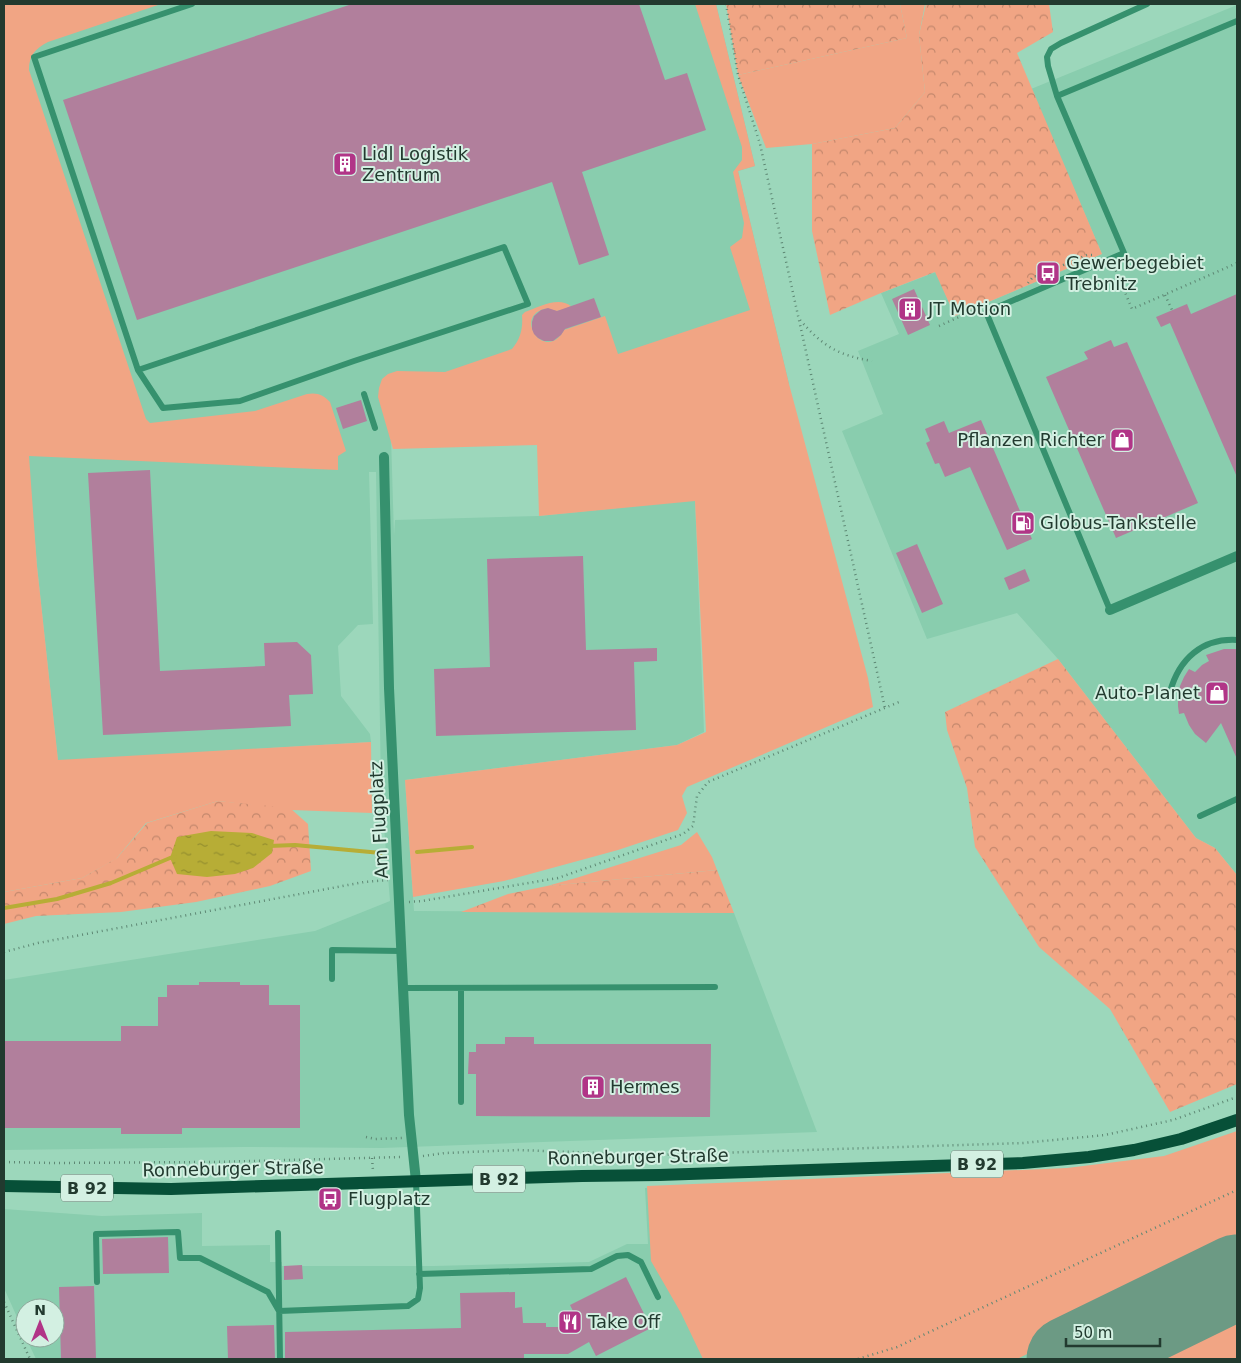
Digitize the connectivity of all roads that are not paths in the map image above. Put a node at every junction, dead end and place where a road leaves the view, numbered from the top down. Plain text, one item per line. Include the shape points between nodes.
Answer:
1 (192, 4) edge
2 (1147, 4) edge
3 (1237, 21) edge
4 (1057, 96) junction
5 (138, 370) junction
6 (364, 394) dead end
7 (375, 428) dead end
8 (384, 457) dead end
9 (1237, 556) edge
10 (1110, 610) joint
11 (1237, 640) edge
12 (1170, 692) dead end
13 (1237, 799) edge
14 (1200, 816) dead end
15 (401, 951) junction
16 (332, 979) dead end
17 (715, 987) dead end
18 (404, 988) junction
19 (461, 988) junction
20 (461, 1102) dead end
21 (1237, 1120) edge
22 (416, 1181) junction
23 (4, 1186) edge
24 (278, 1233) dead end
25 (419, 1274) junction
26 (97, 1282) dead end
27 (658, 1297) dead end
28 (279, 1311) junction
29 (280, 1359) edge

1 - 5 lane via 34,57
2 - 4 lane via 1052,49 1047,57
3 - 4 lane
4 - 10 lane via 1124,253 986,312
5 - 5 lane via 504,247 528,304 240,401 163,408
6 - 7 lane
8 - 15 street, Am Flugplatz via 389,696
9 - 10 street
11 - 12 lane via 1217,641 1195,652 1178,670
13 - 14 lane
15 - 16 lane via 332,950
15 - 18 street, Am Flugplatz
17 - 19 lane
18 - 19 lane
18 - 22 street, Am Flugplatz
19 - 20 lane
21 - 22 main road, Ronneburger Straße / B 92 via 1181,1139 1134,1150 1023,1163
22 - 23 main road, Ronneburger Straße / B 92 via 171,1189
22 - 25 lane
24 - 28 lane
25 - 27 lane via 591,1269 628,1254 641,1262
25 - 28 lane via 418,1299 408,1306
26 - 28 lane via 96,1234 178,1232 180,1258 200,1258 268,1292
28 - 29 lane

